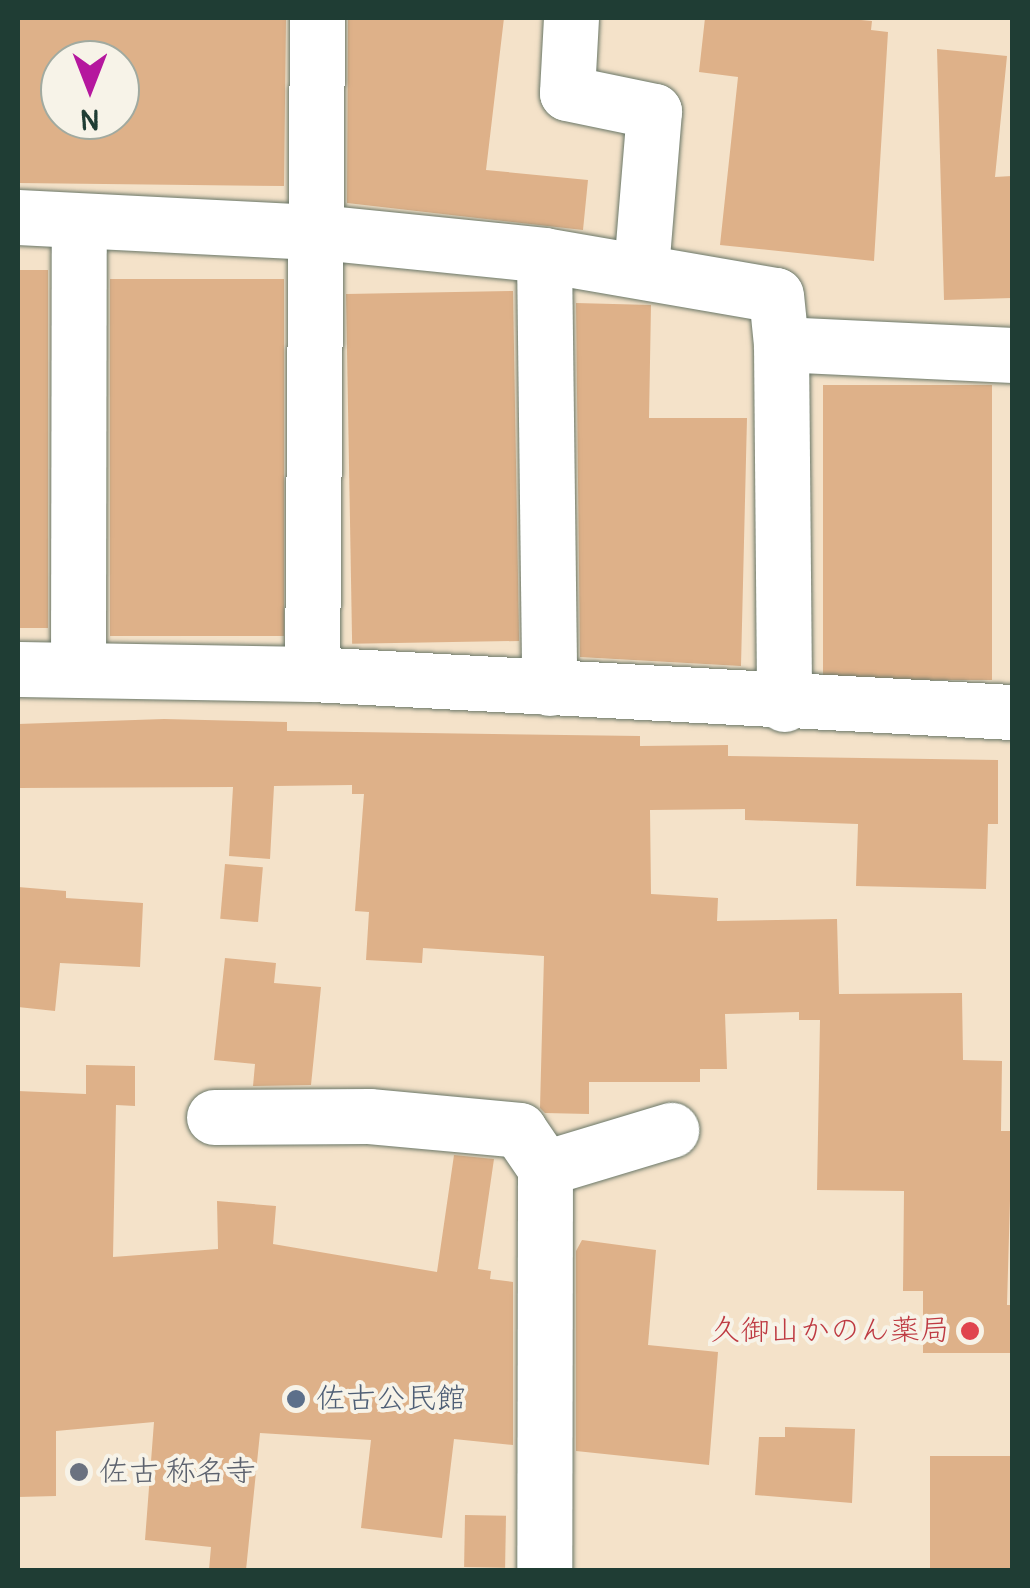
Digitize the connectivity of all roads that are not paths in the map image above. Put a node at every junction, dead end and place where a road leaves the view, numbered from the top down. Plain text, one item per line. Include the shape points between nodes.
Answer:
1 (318, 18) edge
2 (571, 18) edge
3 (18, 218) edge
4 (79, 224) junction
5 (318, 232) junction
6 (544, 254) junction
7 (640, 269) junction
8 (781, 344) junction
9 (1012, 355) edge
10 (78, 666) junction
11 (18, 669) edge
12 (312, 674) junction
13 (549, 688) junction
14 (784, 704) junction
15 (1012, 712) edge
16 (214, 1117) dead end
17 (671, 1130) dead end
18 (545, 1168) junction
19 (544, 1570) edge

1 - 5 street
2 - 7 street via 568,93 654,111
3 - 4 street
4 - 5 street
4 - 10 street
5 - 6 street
5 - 12 street
6 - 7 street
6 - 13 street
7 - 8 street via 776,294
8 - 9 street
8 - 14 street
10 - 11 street
10 - 12 street
12 - 13 street
13 - 14 street
14 - 15 street
16 - 18 street via 368,1116 520,1130
17 - 18 street
18 - 19 street

